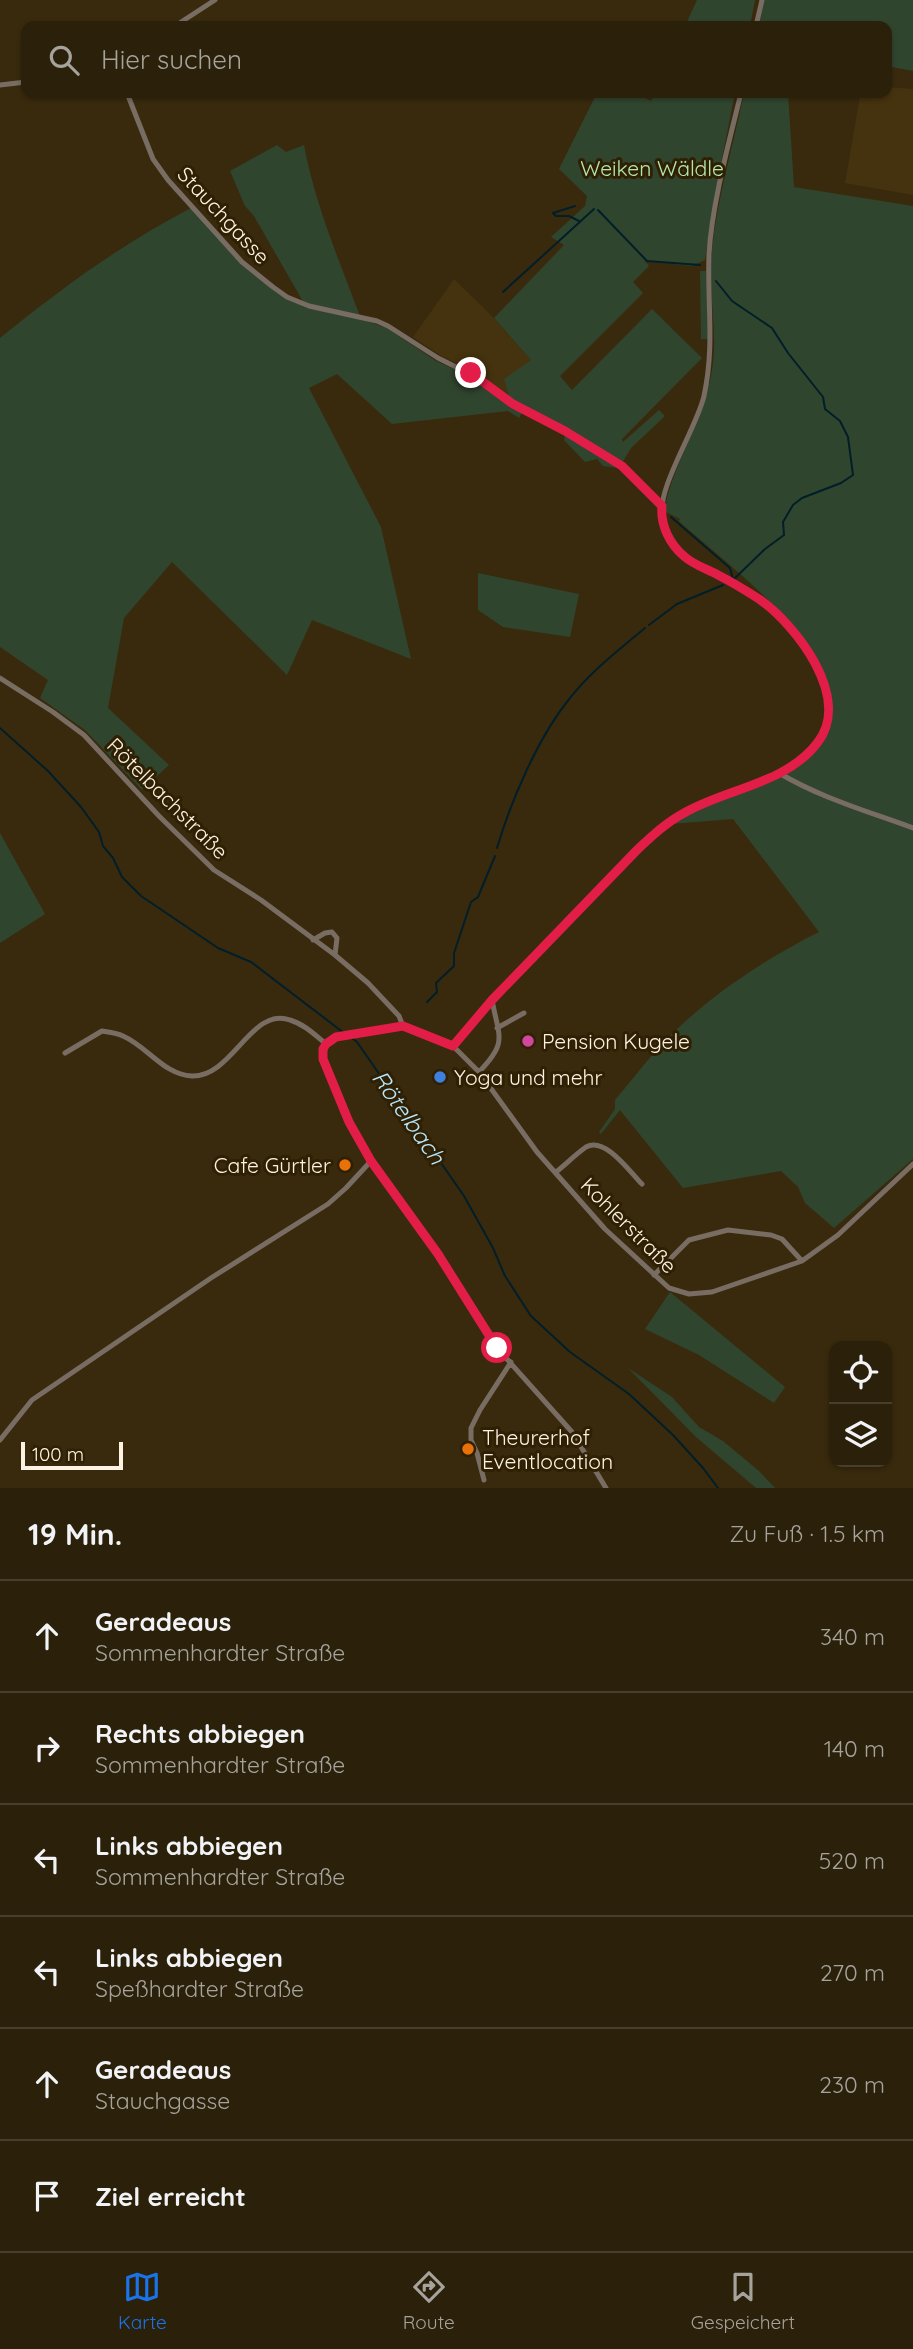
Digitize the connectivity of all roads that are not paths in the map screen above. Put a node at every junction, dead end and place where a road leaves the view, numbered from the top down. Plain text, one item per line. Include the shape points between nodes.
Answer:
1 (215, 0) edge
2 (762, 0) edge
3 (183, 21) edge
4 (757, 21) edge
5 (21, 83) edge
6 (0, 85) edge
7 (129, 98) edge
8 (740, 98) edge
9 (662, 506) junction
10 (0, 678) edge
11 (779, 773) junction
12 (913, 828) edge
13 (313, 940) junction
14 (335, 955) junction
15 (492, 1000) junction
16 (524, 1013) dead end
17 (403, 1026) junction
18 (497, 1028) junction
19 (326, 1044) junction
20 (453, 1046) junction
21 (65, 1053) dead end
22 (479, 1072) junction
23 (371, 1161) junction
24 (913, 1164) edge
25 (556, 1172) junction
26 (642, 1184) dead end
27 (802, 1261) junction
28 (654, 1275) junction
29 (512, 1364) junction
30 (0, 1440) edge
31 (484, 1480) dead end
32 (606, 1488) edge

1 - 3 street
2 - 4 street
5 - 6 street
7 - 9 street, Stauchgasse via 153,159 168,180 235,255 273,288 309,306 388,326 622,466
8 - 9 street via 711,240 707,378 698,418
9 - 11 street via 666,533 685,558 733,583 781,617 820,674 829,702 826,730 799,763
10 - 13 street, Rötelbachstraße via 84,735 214,870
11 - 12 street via 813,791
11 - 15 street via 683,813 658,831
13 - 14 street, Rötelbachstraße
13 - 14 street, Rötelbachstraße via 332,932 337,938
14 - 17 street, Rötelbachstraße via 400,1016
15 - 18 street
15 - 20 street
16 - 18 street
17 - 19 street via 342,1035
17 - 20 street
18 - 22 street via 500,1043
19 - 21 street via 304,1026 275,1018 257,1027 225,1062 206,1075 178,1073 122,1035 102,1031
19 - 23 street via 323,1059 329,1076
20 - 22 street, Kohlerstraße
22 - 25 street, Kohlerstraße
23 - 29 street
23 - 30 street via 328,1203 32,1400
24 - 27 street, Kohlerstraße via 838,1235
25 - 26 street via 598,1144
25 - 28 street, Kohlerstraße via 605,1229
27 - 28 street, Kohlerstraße via 712,1292 689,1294 669,1288
27 - 28 street via 782,1239 728,1230 689,1240
29 - 31 street via 471,1428
29 - 32 street via 572,1432

